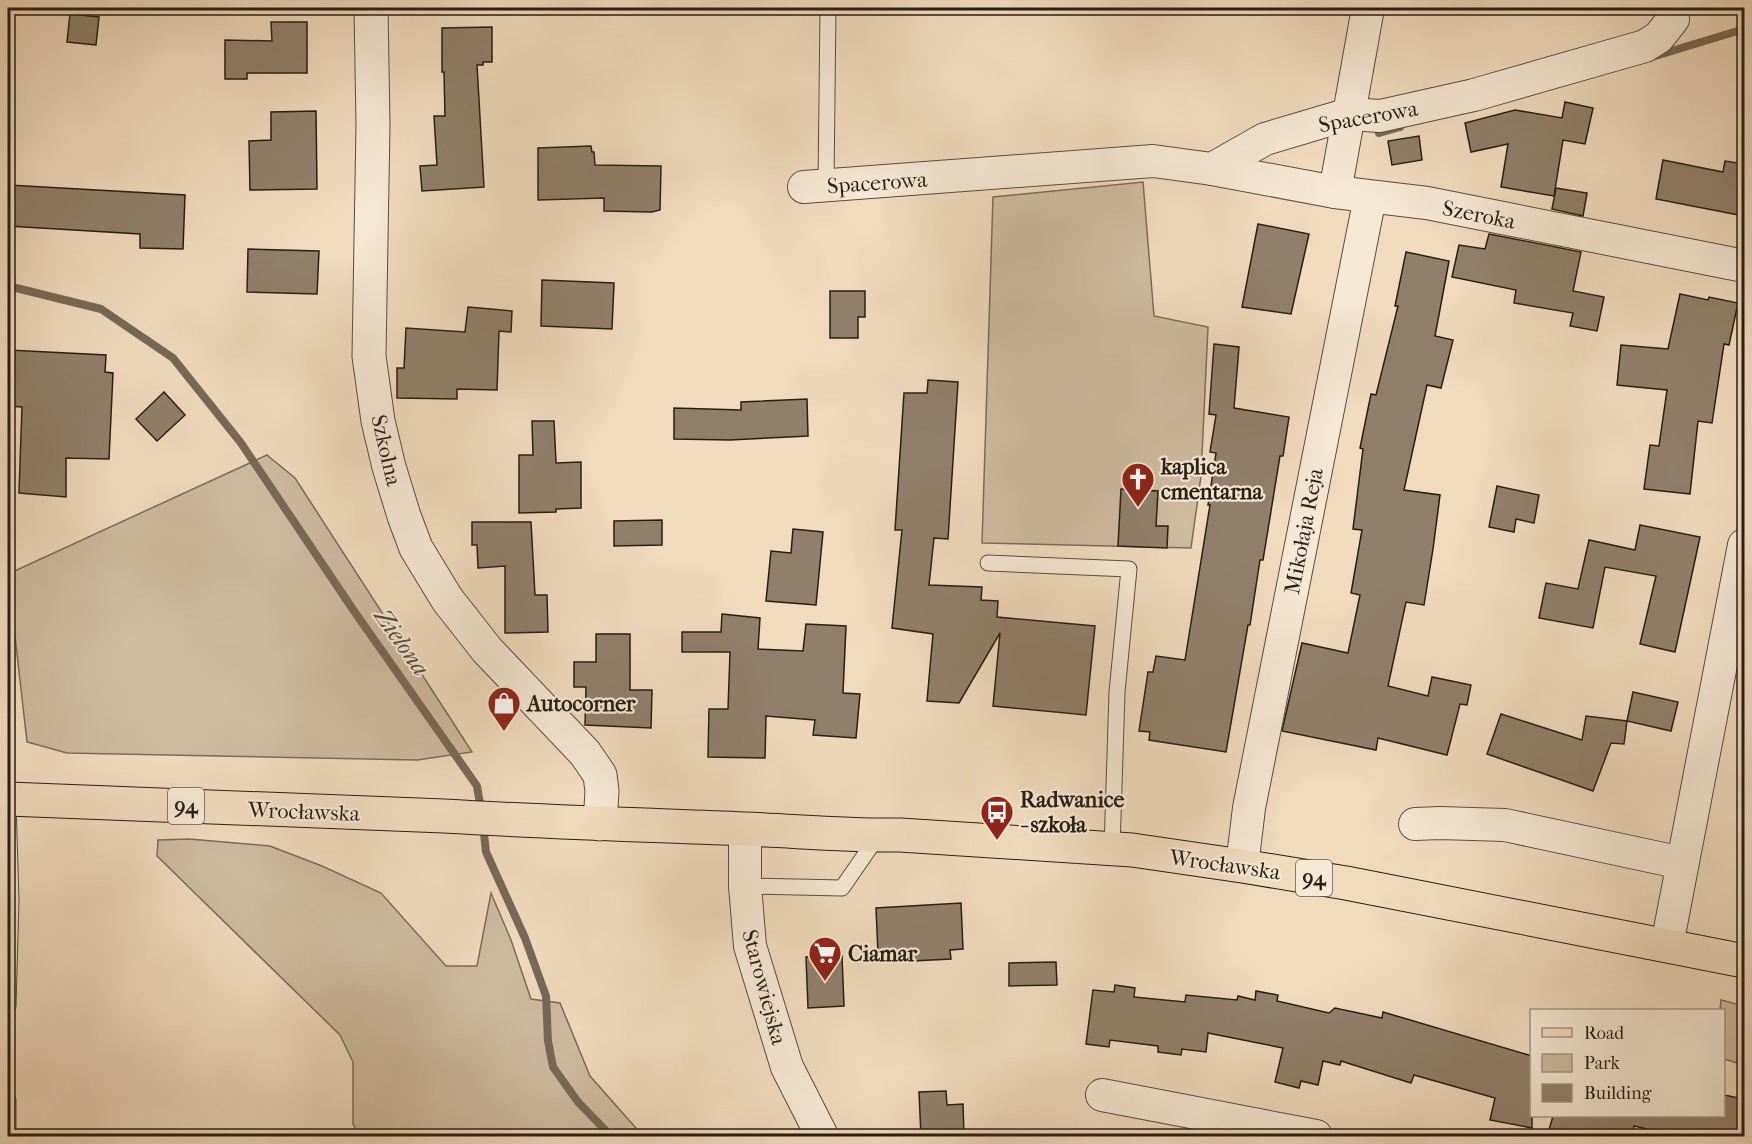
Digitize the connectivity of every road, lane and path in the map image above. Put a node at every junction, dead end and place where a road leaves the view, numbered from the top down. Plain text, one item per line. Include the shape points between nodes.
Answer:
1 (371, 8) edge
2 (828, 8) edge
3 (1368, 8) edge
4 (1674, 13) edge
5 (1349, 114) junction
6 (1212, 169) junction
7 (815, 186) joint
8 (1335, 192) junction
9 (1370, 197) junction
10 (1744, 266) edge
11 (1744, 545) edge
12 (988, 563) dead end
13 (8, 799) edge
14 (8, 803) edge
15 (600, 824) junction
16 (1415, 825) dead end
17 (745, 829) junction
18 (878, 836) junction
19 (1112, 849) junction
20 (1682, 862) junction
21 (1242, 866) junction
22 (745, 886) junction
23 (1667, 945) junction
24 (1744, 961) edge
25 (8, 1006) edge
26 (1102, 1095) dead end
27 (8, 1100) edge
28 (8, 1137) edge
29 (822, 1137) edge
30 (1316, 1137) edge

1 - 15 street, Szkolna via 369,356 388,467 416,548 447,599 487,650 585,753 600,775
2 - 7 lane
3 - 5 street
4 - 5 street, Spacerowa via 1659,37 1645,46 1380,116
5 - 6 street, Spacerowa via 1265,139
5 - 8 street
6 - 7 street, Spacerowa via 1153,161
6 - 8 street, Szeroka
8 - 9 street, Szeroka
9 - 10 street, Szeroka via 1427,203
9 - 21 street, Mikołaja Reja via 1254,785
11 - 20 street
12 - 19 lane via 1129,569 1117,692
13 - 15 main road, Wrocławska / 94
14 - 25 lane
15 - 17 main road, 94
16 - 20 street via 1505,825
17 - 18 main road, 94
17 - 22 street, Starowiejska
18 - 19 main road, Wrocławska / 94
18 - 22 lane via 842,888
19 - 21 main road, Wrocławska / 94
20 - 23 street
21 - 23 main road, Wrocławska / 94
22 - 29 street, Starowiejska via 750,946 760,982 787,1068
23 - 24 main road, Wrocławska / 94
26 - 30 street
27 - 28 lane

